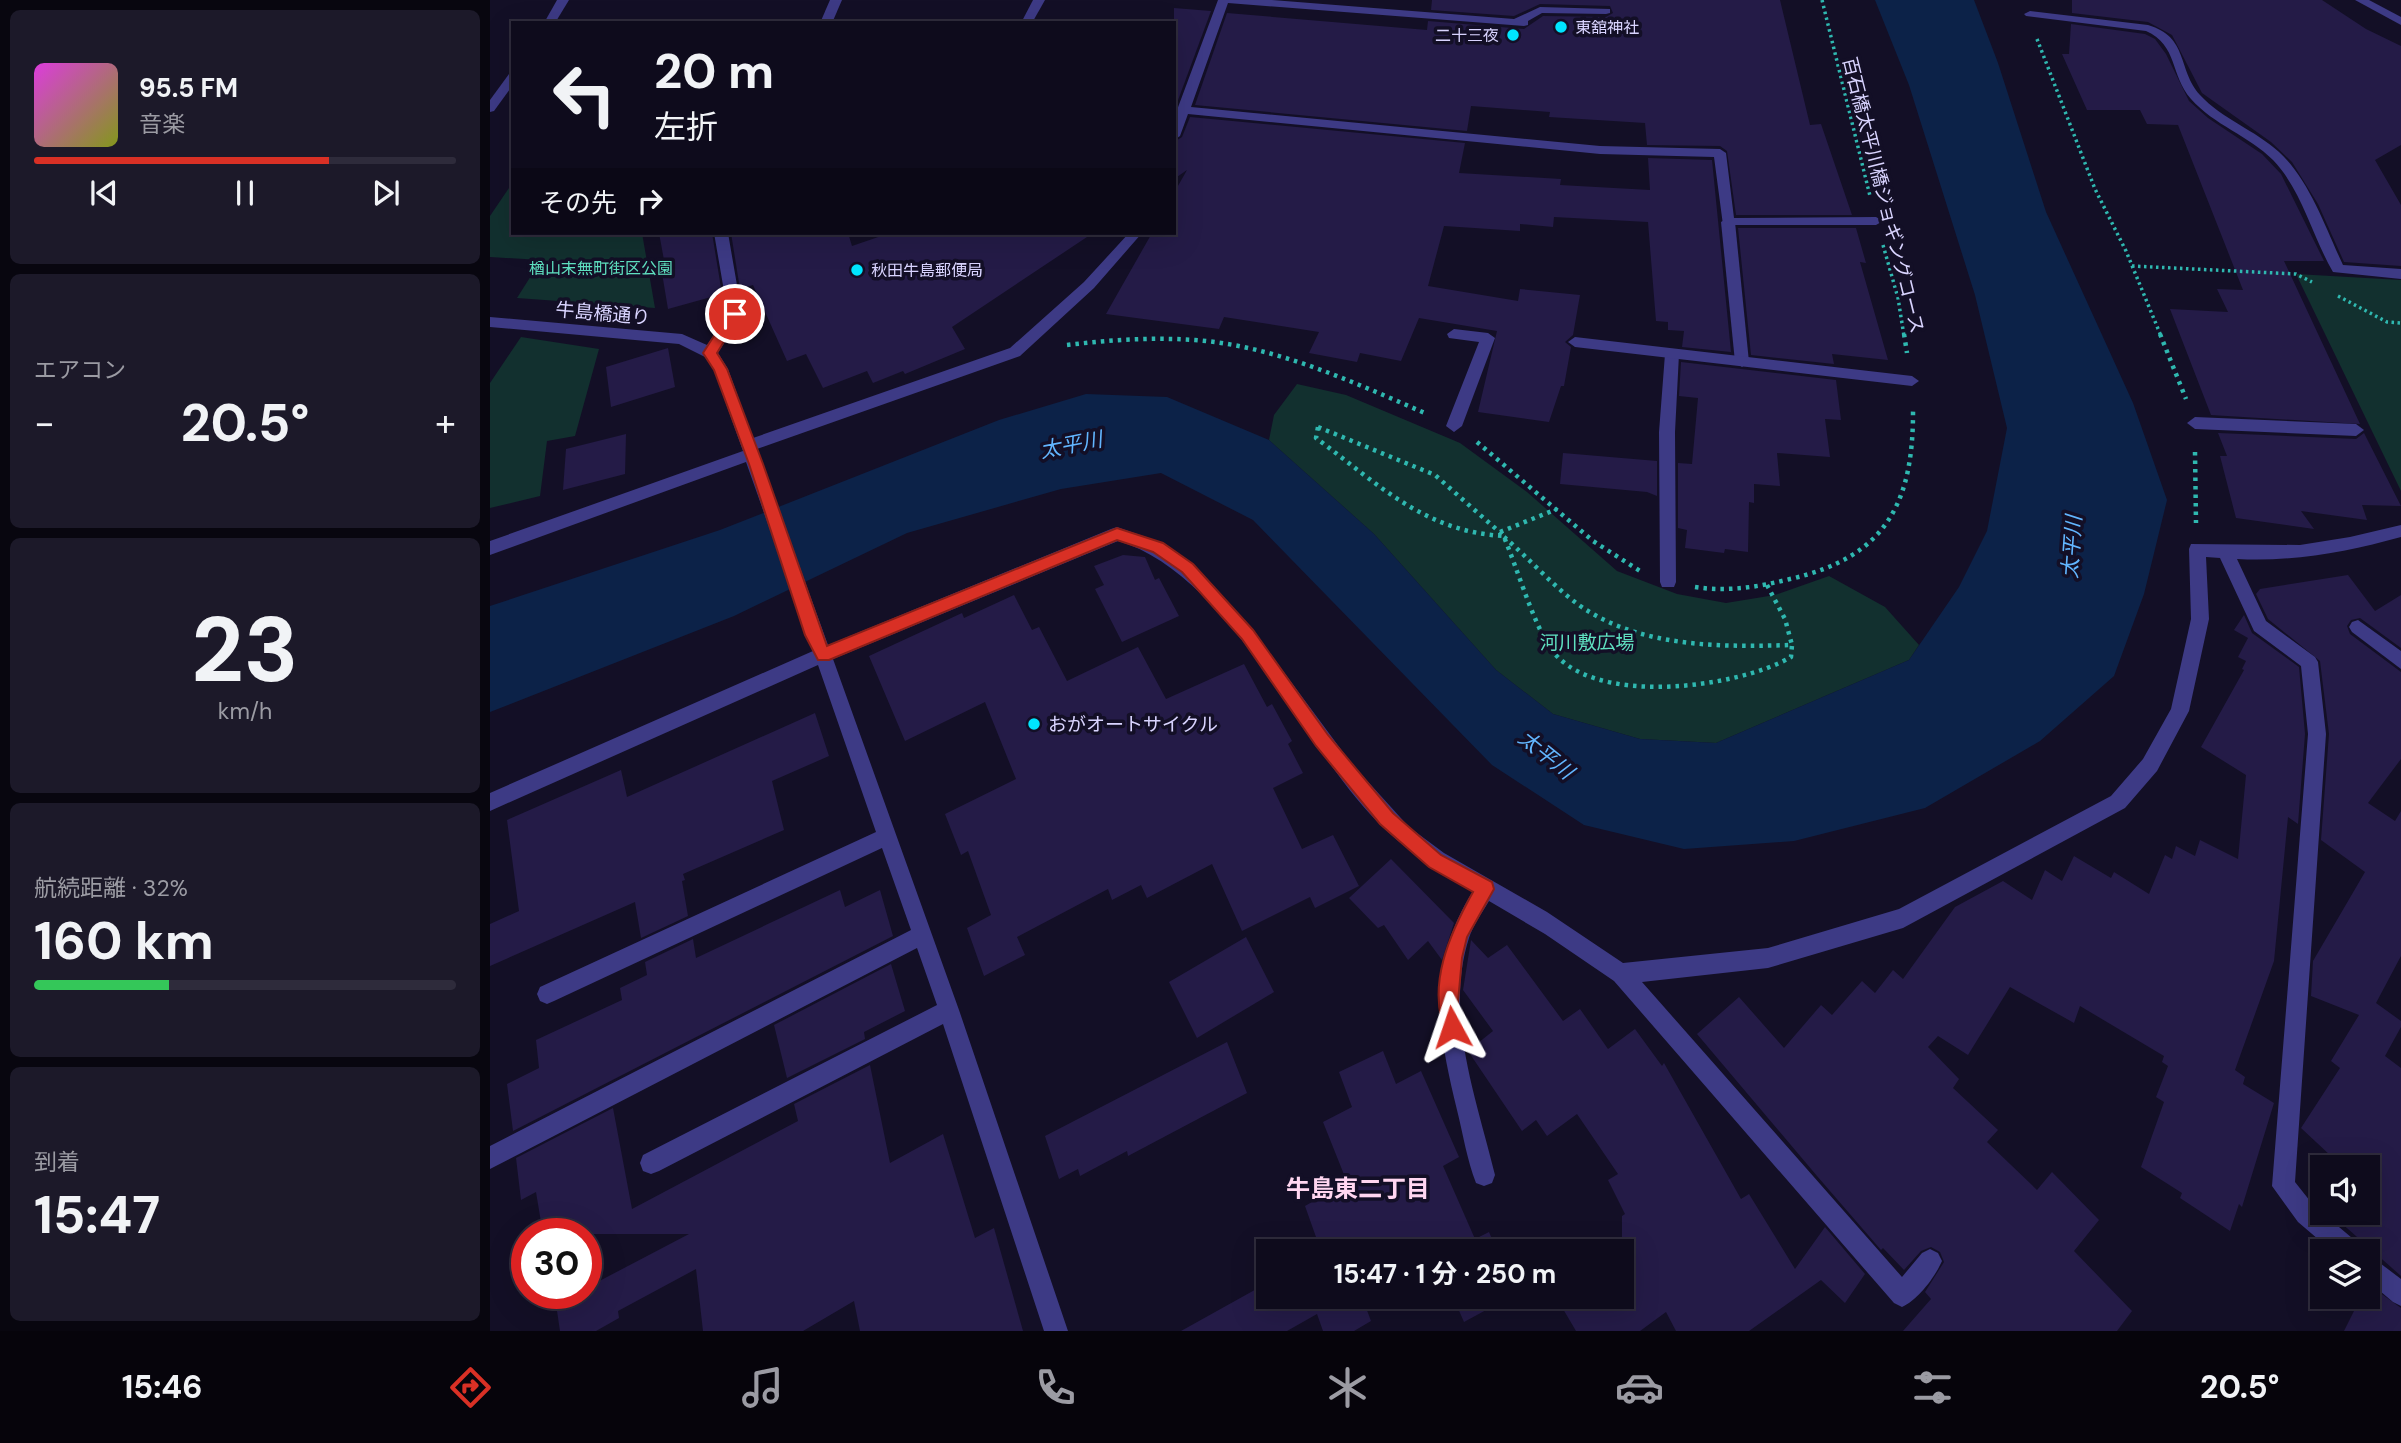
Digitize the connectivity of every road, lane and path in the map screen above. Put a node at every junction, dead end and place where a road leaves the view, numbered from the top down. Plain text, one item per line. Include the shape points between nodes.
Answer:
1 (564, 0) edge
2 (836, 0) edge
3 (1039, 0) edge
4 (1227, 0) edge
5 (1822, 0) edge
6 (2361, 0) edge
7 (1606, 11) dead end
8 (2030, 14) joint
9 (550, 21) edge
10 (827, 21) edge
11 (1027, 21) edge
12 (2401, 22) edge
13 (511, 80) edge
14 (490, 108) edge
15 (1183, 110) junction
16 (1176, 130) edge
17 (1876, 221) junction
18 (1728, 222) junction
19 (721, 235) edge
20 (1134, 235) edge
21 (2132, 266) junction
22 (2401, 274) edge
23 (2319, 286) dead end
24 (2330, 292) dead end
25 (490, 322) edge
26 (2401, 323) edge
27 (1454, 334) dead end
28 (1576, 342) dead end
29 (1016, 352) junction
30 (710, 353) junction
31 (1672, 354) junction
32 (1742, 362) junction
33 (1912, 381) junction
34 (2195, 423) junction
35 (1454, 426) junction
36 (2356, 430) dead end
37 (752, 455) junction
38 (1557, 509) junction
39 (2401, 531) edge
40 (1502, 534) junction
41 (490, 548) edge
42 (2197, 549) junction
43 (2227, 553) junction
44 (1668, 582) junction
45 (1767, 585) junction
46 (2358, 628) dead end
47 (1792, 645) junction
48 (823, 655) junction
49 (2401, 661) edge
50 (490, 802) edge
51 (886, 837) junction
52 (1485, 889) junction
53 (922, 935) junction
54 (1621, 974) junction
55 (547, 994) dead end
56 (949, 1010) junction
57 (490, 1158) edge
58 (651, 1163) dead end
59 (1484, 1175) dead end
60 (2336, 1239) edge
61 (1930, 1261) dead end
62 (2380, 1276) edge
63 (2401, 1294) edge
64 (1056, 1331) edge

1 - 9 street
2 - 10 street
3 - 11 street
4 - 7 street via 1521,22 1540,10
4 - 15 street
5 - 17 path, 百石橋太平川橋ジョギングコース
6 - 12 street
8 - 21 path via 2070,127
8 - 22 street via 2164,32 2194,95 2288,168 2338,269
13 - 14 street
15 - 16 street
15 - 18 street via 1600,150 1720,153
17 - 18 street
17 - 33 path, 百石橋太平川橋ジョギングコース via 1898,298
18 - 32 street
19 - 30 street via 735,314
20 - 29 street via 1089,285
21 - 23 path via 2297,274
21 - 34 path
24 - 26 path via 2387,323
25 - 30 street, 牛島橋通り via 682,340
27 - 35 street via 1488,338
28 - 31 street
29 - 35 path, 百石橋太平川橋ジョギングコース via 1128,338 1199,341 1276,357 1371,389
29 - 37 street
30 - 37 street via 721,369
31 - 32 street
31 - 44 street via 1667,432
32 - 33 street
33 - 45 path, 百石橋太平川橋ジョギングコース via 1912,467 1887,522 1857,554 1830,569
34 - 36 street
34 - 42 path
35 - 38 path, 百石橋太平川橋ジョギングコース
37 - 41 street
37 - 48 street
38 - 40 path
38 - 44 path, 百石橋太平川橋ジョギングコース via 1631,567
39 - 43 street via 2352,546 2301,554
40 - 40 path via 1483,537 1433,522 1403,505 1315,438 1318,427 1435,475
40 - 47 path via 1588,611 1627,628 1686,643
40 - 47 path via 1549,646 1561,661 1597,678 1694,686 1779,666 1791,657
42 - 43 street
42 - 54 street via 2200,619 2180,711 2150,765 2118,802 1903,918 1768,958
43 - 60 street via 2260,626 2309,662 2317,734 2283,1186
44 - 45 path, 百石橋太平川橋ジョギングコース via 1740,592
45 - 47 path via 1785,619
46 - 49 street
48 - 50 street
48 - 51 street
48 - 52 street via 1117,534 1135,538 1187,568 1205,587 1387,818 1435,861
51 - 53 street
51 - 55 street
52 - 54 street
52 - 59 street via 1459,934 1449,1002
53 - 56 street
53 - 57 street
54 - 61 street via 1902,1296
56 - 58 street
56 - 64 street
62 - 63 street

